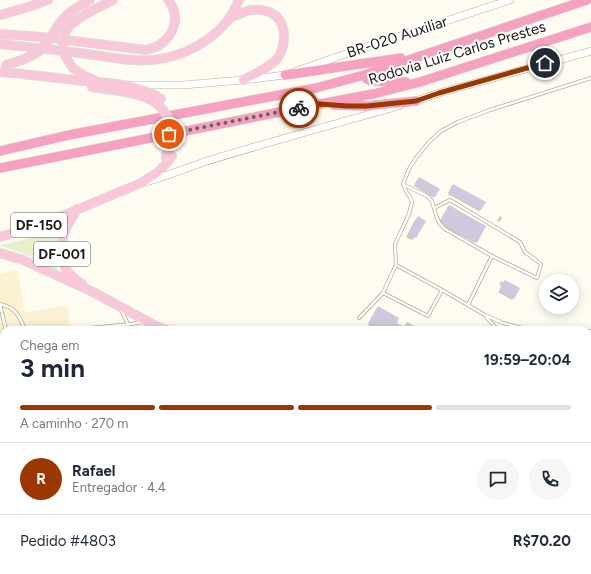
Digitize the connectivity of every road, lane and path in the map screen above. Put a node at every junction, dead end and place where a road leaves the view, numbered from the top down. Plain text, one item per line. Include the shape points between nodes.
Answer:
1 (48, 0) edge
2 (90, 0) edge
3 (112, 0) edge
4 (168, 0) edge
5 (239, 0) edge
6 (510, 0) edge
7 (587, 0) edge
8 (0, 15) edge
9 (229, 18) junction
10 (591, 27) edge
11 (0, 34) edge
12 (0, 44) edge
13 (591, 50) edge
14 (428, 54) junction
15 (2, 68) edge
16 (285, 75) junction
17 (364, 75) junction
18 (591, 78) edge
19 (69, 79) junction
20 (244, 80) junction
21 (420, 82) junction
22 (102, 83) junction
23 (120, 85) junction
24 (158, 101) junction
25 (416, 101) junction
26 (320, 104) junction
27 (0, 151) edge
28 (169, 156) junction
29 (0, 168) edge
30 (141, 183) junction
31 (403, 184) junction
32 (110, 195) junction
33 (434, 208) junction
34 (78, 209) junction
35 (0, 237) edge
36 (0, 253) edge
37 (492, 256) junction
38 (396, 264) junction
39 (442, 290) junction
40 (91, 291) junction
41 (384, 293) junction
42 (0, 304) edge
43 (468, 305) junction
44 (119, 306) junction
45 (485, 315) junction
46 (360, 318) dead end
47 (146, 321) junction
48 (128, 324) junction
49 (5, 326) edge
50 (23, 326) edge
51 (106, 326) edge
52 (155, 326) edge
53 (495, 326) edge
54 (514, 326) edge

1 - 8 main road
2 - 15 main road, DF-150, bridge via 63,18 44,47 34,55
3 - 22 main road, DF-150, bridge via 75,20 64,34 62,44 73,68
4 - 11 main road via 175,19 171,34 157,47 146,50
5 - 9 main road
6 - 16 main road, BR-020 Auxiliar
7 - 14 highway, Rodovia Luiz Carlos Prestes
9 - 12 main road via 214,35 194,49 158,60 134,60
9 - 20 main road via 252,10 271,13 277,17 284,32 282,51 276,60
10 - 21 highway, Rodovia Luiz Carlos Prestes
13 - 25 main road
14 - 16 highway
14 - 17 highway, Rodovia Luiz Carlos Prestes
15 - 19 main road, DF-150
16 - 20 main road, BR-020 Auxiliar
17 - 21 highway via 371,81
17 - 27 highway, Rodovia Luiz Carlos Prestes via 316,88 68,135
18 - 31 lane via 490,110 441,131 416,158
19 - 22 main road, DF-150
19 - 24 main road via 79,84
20 - 23 main road, BR-020 Auxiliar via 183,85
21 - 26 highway, Rodovia Luiz Carlos Prestes
22 - 23 main road, DF-150
23 - 24 main road, DF-150 via 145,90 154,94
24 - 28 main road, DF-150 via 168,108 176,131 175,147
25 - 26 highway via 367,106
25 - 30 main road
26 - 29 highway, Rodovia Luiz Carlos Prestes
28 - 30 main road, DF-150 via 157,173
28 - 32 main road via 153,170
30 - 32 main road, DF-150
31 - 33 lane via 427,196
31 - 38 lane via 412,202 395,244
32 - 34 main road, DF-150
33 - 37 lane via 436,218 445,230
33 - 37 lane via 450,200 520,242 525,252 541,264 537,278
34 - 35 main road, DF-150 via 45,223
34 - 40 main road, DF-001 via 67,226 62,253 66,268 72,277
36 - 40 main road, DF-001 via 23,260
37 - 43 lane
38 - 39 lane
38 - 41 lane
39 - 41 lane via 428,316
39 - 43 lane
40 - 44 main road, DF-001
41 - 46 lane
42 - 49 lane
42 - 50 lane via 9,306 16,312
43 - 45 lane
44 - 47 main road, DF-001
44 - 48 lane
45 - 53 lane
45 - 54 lane
47 - 48 lane
47 - 52 main road, DF-001
48 - 51 lane

